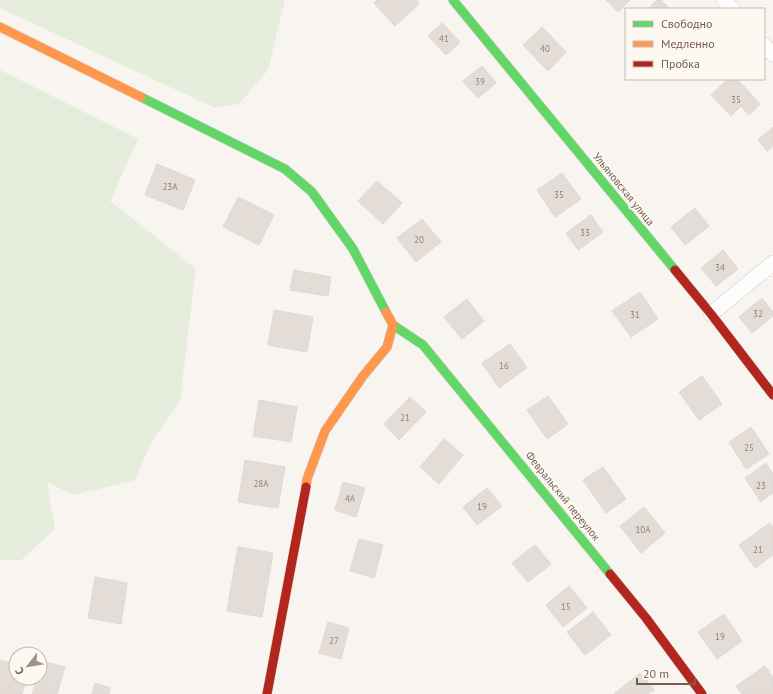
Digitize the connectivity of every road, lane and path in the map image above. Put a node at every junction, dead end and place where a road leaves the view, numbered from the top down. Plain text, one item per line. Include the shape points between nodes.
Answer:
1 (453, 0) edge
2 (724, 0) edge
3 (731, 8) edge
4 (0, 27) edge
5 (765, 46) edge
6 (773, 54) edge
7 (773, 263) edge
8 (711, 314) junction
9 (393, 325) junction
10 (773, 395) edge
11 (267, 694) edge
12 (702, 694) edge

1 - 8 street, Ульяновская улица
2 - 3 street
4 - 9 street via 285,169 312,192 349,243
5 - 6 street
7 - 8 street
8 - 10 street, Ульяновская улица
9 - 11 street via 387,347 363,376 325,431 306,479
9 - 12 street, Февральский переулок via 423,345 646,618

